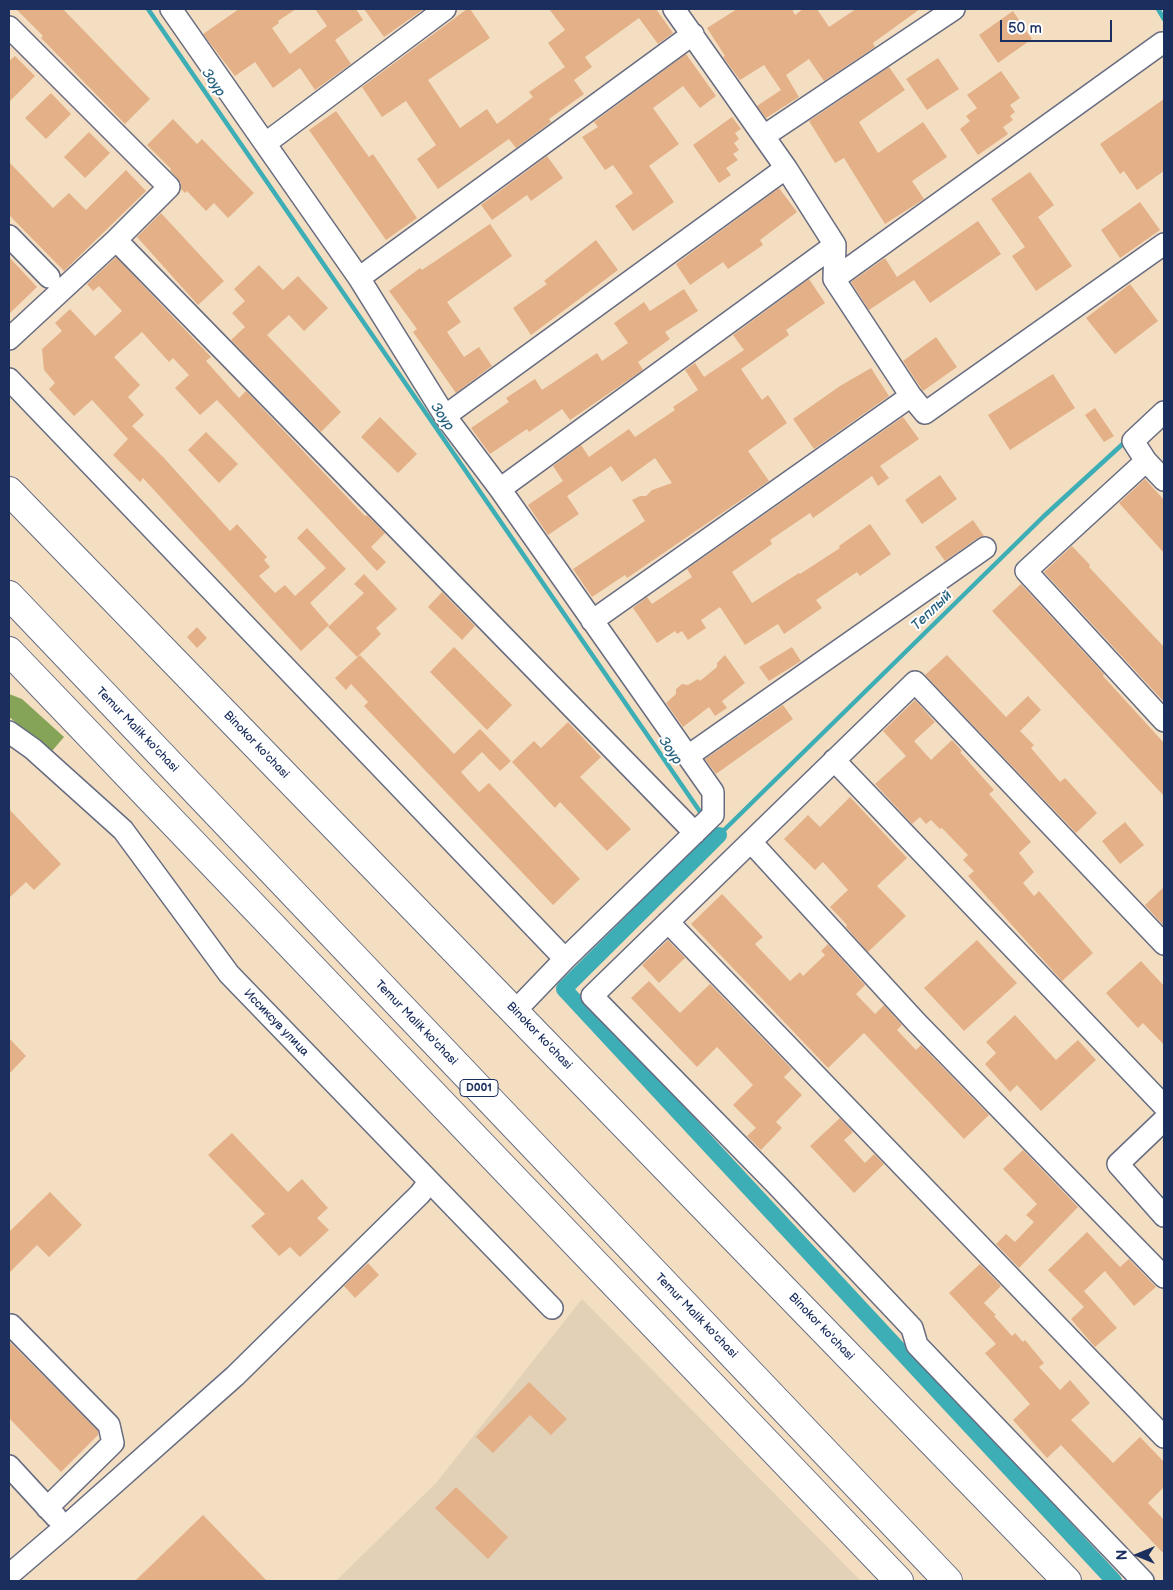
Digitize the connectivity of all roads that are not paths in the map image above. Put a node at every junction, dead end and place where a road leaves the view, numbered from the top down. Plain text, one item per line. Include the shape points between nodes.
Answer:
1 (171, 9) edge
2 (445, 9) edge
3 (674, 9) edge
4 (954, 9) edge
5 (9, 27) edge
6 (692, 34) junction
7 (1162, 42) dead end
8 (764, 136) junction
9 (266, 142) junction
10 (786, 168) junction
11 (9, 236) edge
12 (116, 240) junction
13 (1164, 244) edge
14 (835, 245) junction
15 (49, 277) dead end
16 (359, 278) junction
17 (834, 279) junction
18 (9, 339) edge
19 (9, 379) edge
20 (911, 396) junction
21 (1164, 412) edge
22 (444, 416) junction
23 (1146, 460) junction
24 (1164, 480) edge
25 (500, 489) junction
26 (9, 492) edge
27 (986, 548) dead end
28 (9, 595) edge
29 (592, 621) junction
30 (9, 651) edge
31 (1164, 721) edge
32 (9, 732) edge
33 (688, 756) junction
34 (834, 760) junction
35 (695, 833) junction
36 (750, 842) junction
37 (668, 922) junction
38 (1164, 944) edge
39 (565, 959) junction
40 (515, 1011) junction
41 (1164, 1106) edge
42 (1164, 1120) edge
43 (430, 1182) junction
44 (1164, 1216) edge
45 (1164, 1277) edge
46 (552, 1308) dead end
47 (11, 1325) dead end
48 (1164, 1437) edge
49 (9, 1466) edge
50 (47, 1508) junction
51 (65, 1528) junction
52 (9, 1575) edge
53 (898, 1581) edge
54 (948, 1581) edge
55 (1067, 1581) edge
56 (1143, 1581) edge

1 - 9 street
2 - 9 street
3 - 6 street
4 - 8 street
5 - 12 street via 169,187
6 - 8 street
6 - 16 street
7 - 17 street
8 - 10 street
9 - 16 street
10 - 14 street
10 - 22 street
11 - 15 street
12 - 18 street
12 - 35 street
13 - 20 street via 925,413
14 - 17 street
14 - 25 street
16 - 22 street
17 - 20 street
19 - 39 street
20 - 29 street
21 - 23 street via 1133,441
22 - 25 street
23 - 24 street
23 - 31 street via 1026,571
25 - 29 street
26 - 40 main road, Binokor ko'chasi
27 - 33 street
28 - 54 main road, Temur Malik ko'chasi / D001
29 - 33 street
30 - 53 main road, D001
32 - 43 street, Иссиксув улица via 33,749 124,830 229,974
33 - 35 street via 713,792 713,815
34 - 36 street
34 - 38 street via 915,682
34 - 41 street
35 - 39 street
36 - 37 street
36 - 45 street via 916,1022
37 - 48 street
37 - 56 street via 592,996 785,1193 912,1328 917,1345
39 - 40 street
40 - 55 main road, Binokor ko'chasi
42 - 44 street via 1118,1164
43 - 46 street, Иссиксув улица
43 - 51 street via 234,1376
47 - 50 street via 109,1425 113,1443
49 - 50 street
50 - 51 street
51 - 52 street

